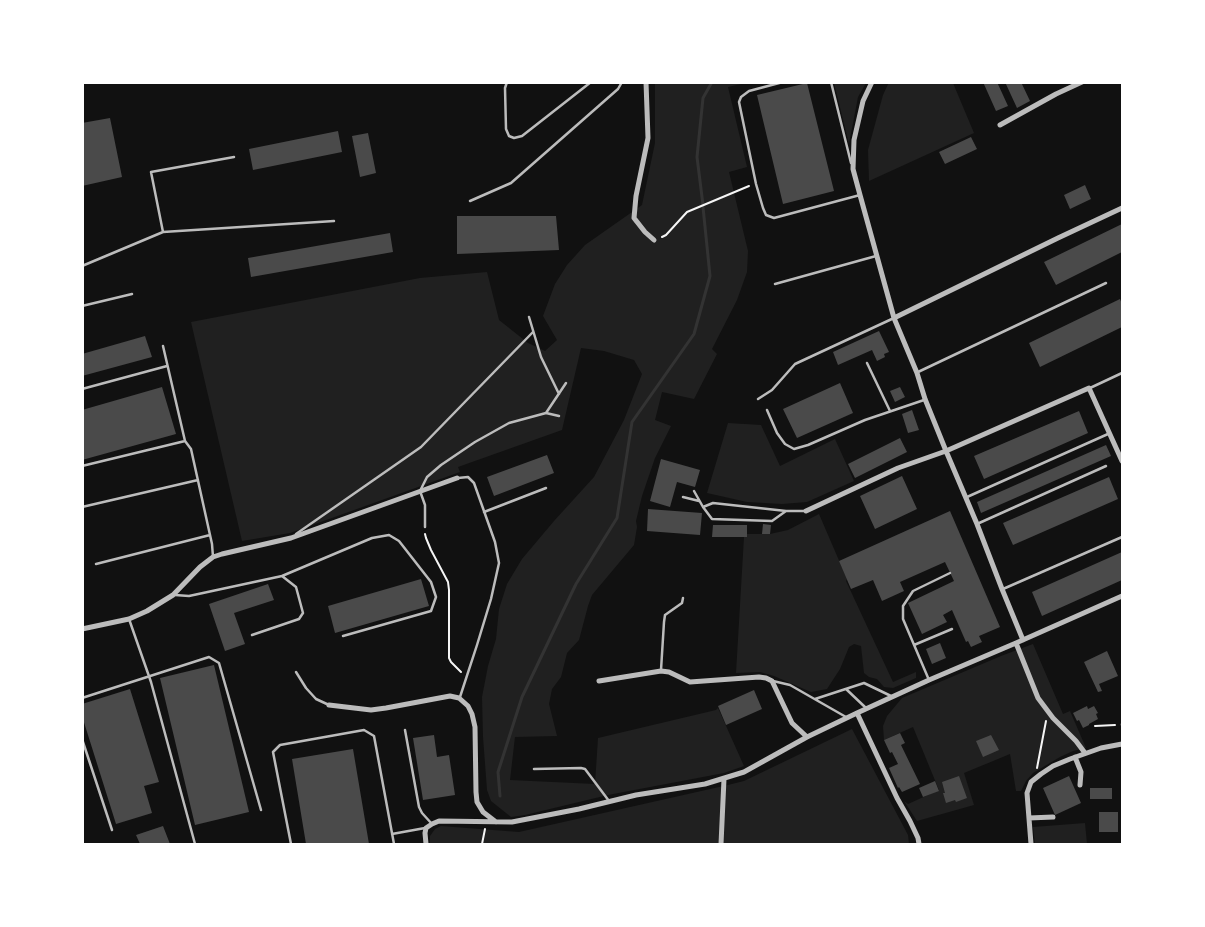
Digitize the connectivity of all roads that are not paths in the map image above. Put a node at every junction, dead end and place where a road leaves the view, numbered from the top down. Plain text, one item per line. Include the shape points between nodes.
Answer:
1 (507, 82) edge
2 (591, 82) edge
3 (622, 82) edge
4 (646, 82) edge
5 (783, 82) edge
6 (831, 82) edge
7 (872, 82) edge
8 (1082, 82) edge
9 (1000, 125) dead end
10 (234, 157) dead end
11 (853, 169) junction
12 (860, 195) junction
13 (470, 201) dead end
14 (1122, 208) edge
15 (334, 221) dead end
16 (163, 232) junction
17 (654, 240) road end
18 (876, 256) junction
19 (82, 266) edge
20 (1106, 283) dead end
21 (775, 284) dead end
22 (132, 294) dead end
23 (82, 306) edge
24 (529, 317) dead end
25 (894, 318) junction
26 (533, 332) junction
27 (163, 346) dead end
28 (867, 362) dead end
29 (167, 366) junction
30 (917, 373) junction
31 (1122, 373) edge
32 (566, 383) dead end
33 (1089, 388) junction
34 (82, 389) edge
35 (559, 394) junction
36 (758, 399) dead end
37 (925, 399) junction
38 (767, 410) dead end
39 (890, 411) junction
40 (546, 413) junction
41 (559, 416) dead end
42 (1110, 434) junction
43 (185, 441) junction
44 (946, 451) junction
45 (1122, 460) edge
46 (82, 466) edge
47 (1106, 466) dead end
48 (457, 478) joint
49 (198, 480) junction
50 (546, 488) dead end
51 (420, 491) junction
52 (694, 491) dead end
53 (966, 497) junction
54 (683, 498) dead end
55 (699, 501) junction
56 (82, 507) edge
57 (703, 507) junction
58 (786, 511) junction
59 (806, 511) joint
60 (484, 512) junction
61 (977, 524) junction
62 (425, 527) dead end
63 (210, 535) junction
64 (1122, 537) edge
65 (291, 538) junction
66 (213, 557) junction
67 (96, 564) dead end
68 (950, 574) dead end
69 (282, 576) junction
70 (1002, 589) junction
71 (173, 595) junction
72 (1122, 596) edge
73 (683, 598) dead end
74 (129, 619) junction
75 (82, 629) edge
76 (952, 629) dead end
77 (252, 635) dead end
78 (343, 636) dead end
79 (1023, 640) junction
80 (1016, 643) junction
81 (914, 645) junction
82 (661, 671) junction
83 (296, 672) dead end
84 (149, 676) junction
85 (772, 680) junction
86 (929, 680) junction
87 (600, 681) dead end
88 (846, 689) junction
89 (893, 697) junction
90 (82, 698) edge
91 (459, 698) junction
92 (815, 699) junction
93 (329, 705) joint
94 (867, 709) junction
95 (857, 713) junction
96 (847, 718) junction
97 (406, 730) dead end
98 (807, 737) junction
99 (82, 739) edge
100 (1122, 744) edge
101 (1085, 753) junction
102 (1075, 756) junction
103 (534, 769) dead end
104 (724, 779) junction
105 (1080, 785) dead end
106 (610, 802) junction
107 (261, 810) dead end
108 (1053, 817) dead end
109 (1028, 818) junction
110 (497, 822) junction
111 (432, 824) junction
112 (426, 828) junction
113 (112, 830) dead end
114 (392, 834) junction
115 (194, 844) edge
116 (291, 844) edge
117 (394, 844) edge
118 (426, 844) edge
119 (721, 844) edge
120 (919, 844) edge
121 (1030, 844) edge

1 - 2 lane via 506,129 514,138 522,136
3 - 13 lane via 511,183
4 - 17 street via 648,138 634,218
5 - 12 lane via 749,91 739,102 756,184 766,215 774,218
6 - 11 lane
7 - 11 street via 863,100 854,140
8 - 9 street
10 - 16 lane via 151,172
11 - 12 street
12 - 18 street
14 - 25 street
15 - 16 lane
16 - 19 lane
18 - 21 lane
18 - 25 street
20 - 30 lane
22 - 23 lane
24 - 26 lane
25 - 30 street
25 - 36 lane via 795,364 772,390
26 - 35 lane
26 - 65 lane via 421,447
27 - 29 lane
28 - 39 lane
29 - 34 lane
29 - 43 lane
30 - 37 street
31 - 33 lane
32 - 35 lane
33 - 42 street
33 - 44 street
35 - 40 lane
37 - 39 lane
37 - 44 street
38 - 39 lane via 777,433 785,444 794,449
40 - 41 lane
40 - 51 lane via 509,423 475,442 427,477
42 - 45 street
42 - 53 lane
43 - 46 lane
43 - 49 lane via 191,450
44 - 53 street
44 - 59 street via 898,468
47 - 61 lane
48 - 51 street
48 - 60 lane via 468,478 474,483
49 - 56 lane
49 - 63 lane
50 - 60 lane
51 - 62 lane via 425,505
51 - 65 street
52 - 55 lane
53 - 61 street
54 - 55 lane
55 - 57 lane
57 - 58 lane via 713,503
57 - 58 lane via 712,520 772,521
58 - 59 lane
60 - 91 lane via 496,542 499,563 491,599
61 - 70 street
63 - 66 lane
63 - 67 lane
64 - 70 lane
65 - 66 street
66 - 71 street
68 - 81 lane via 913,591 903,606 903,619
69 - 71 lane via 189,596
69 - 77 lane via 296,587 303,613 299,619
69 - 78 lane via 372,538 389,535 399,541 431,582 436,598 431,610
70 - 79 street
71 - 74 street
72 - 79 street
73 - 82 lane via 678,607 666,615
74 - 75 street
74 - 84 lane
76 - 81 lane
79 - 80 street
80 - 86 street
80 - 101 street via 1038,698
81 - 86 lane
82 - 85 street via 690,682 759,677
82 - 87 street
83 - 93 lane via 316,699
84 - 90 lane
84 - 107 lane via 209,657 219,663
84 - 115 lane
85 - 92 lane via 790,685
85 - 98 street via 792,723
86 - 89 street
88 - 89 lane via 864,683
88 - 92 lane
88 - 94 lane
89 - 94 street
91 - 93 street via 450,696 371,710
91 - 110 street via 472,714 477,802 483,812
92 - 96 lane
94 - 95 street
95 - 96 street
95 - 120 street
96 - 98 street
97 - 111 lane via 419,808
98 - 104 street via 744,772
99 - 113 lane
100 - 101 street
101 - 102 street
102 - 105 street via 1081,772
102 - 109 street via 1053,766 1031,782 1027,793
103 - 106 lane via 585,769
104 - 106 street
104 - 119 street
106 - 110 street via 512,822
108 - 109 street
109 - 121 street
110 - 111 street via 439,821
111 - 112 street
112 - 114 lane
112 - 118 street
114 - 116 lane via 374,736 364,730 280,745 273,752
114 - 117 lane

